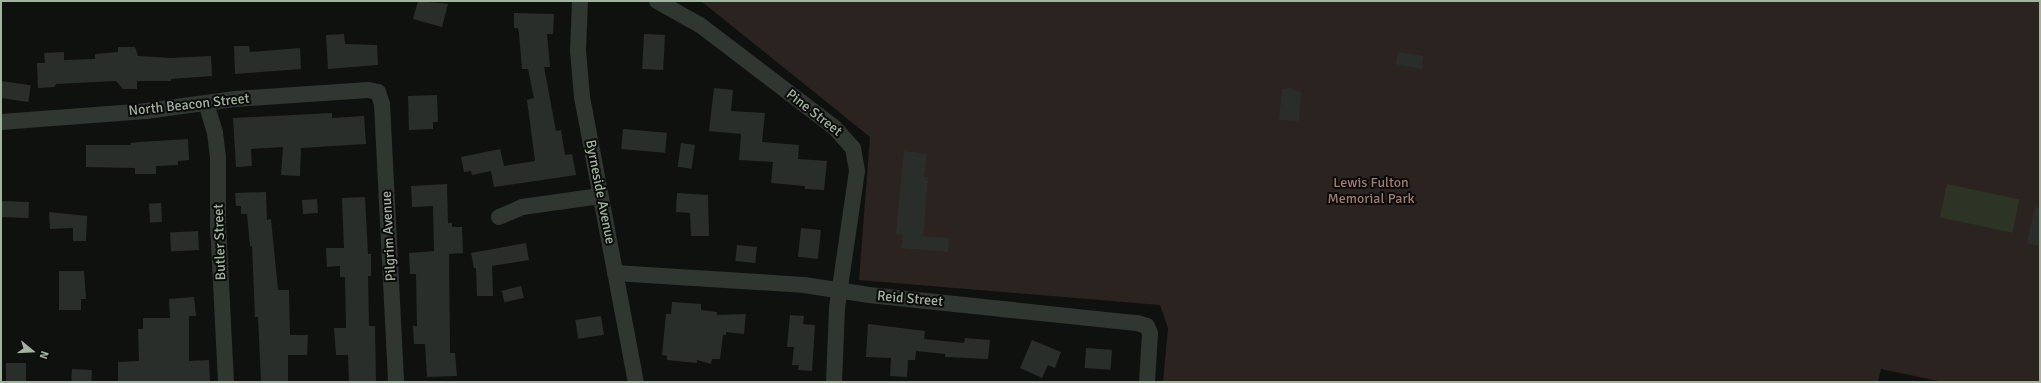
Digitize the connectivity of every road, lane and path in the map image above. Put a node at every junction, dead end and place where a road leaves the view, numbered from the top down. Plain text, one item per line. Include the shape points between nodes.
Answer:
1 (580, 1) edge
2 (657, 1) edge
3 (378, 92) joint
4 (206, 103) junction
5 (1, 122) edge
6 (600, 196) junction
7 (500, 217) dead end
8 (614, 273) junction
9 (839, 290) junction
10 (226, 382) edge
11 (396, 382) edge
12 (636, 382) edge
13 (834, 382) edge
14 (1147, 382) edge

1 - 6 street, Byrneside Avenue via 580,82
2 - 9 street, Pine Street via 700,25 834,127 850,143 856,157 857,171
3 - 4 street, North Beacon Street via 352,91
3 - 11 street, Pilgrim Avenue via 382,104
4 - 5 street, North Beacon Street via 146,111
4 - 10 street, Butler Street via 215,133 218,157 218,224
6 - 7 street via 522,207
6 - 8 street, Byrneside Avenue
8 - 9 street, Reid Street via 773,283
8 - 12 street, Byrneside Avenue
9 - 13 street, Pine Street
9 - 14 street, Reid Street via 1144,324 1149,329 1151,338

